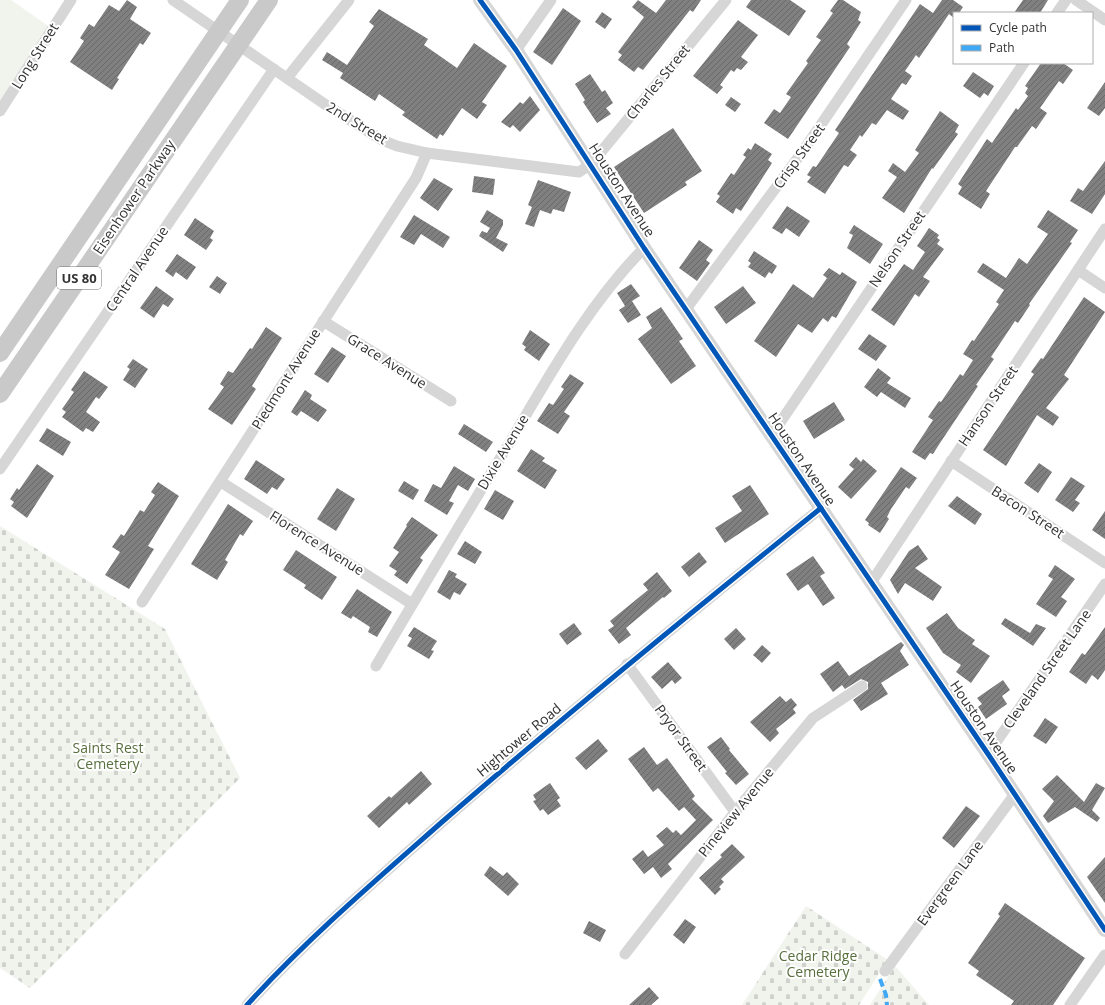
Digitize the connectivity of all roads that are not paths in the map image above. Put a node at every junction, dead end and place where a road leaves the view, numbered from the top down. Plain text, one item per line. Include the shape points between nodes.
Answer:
1 (71, 0) edge
2 (173, 0) edge
3 (240, 0) edge
4 (269, 0) edge
5 (349, 0) edge
6 (480, 0) edge
7 (551, 0) edge
8 (726, 0) edge
9 (906, 0) edge
10 (1066, 0) edge
11 (1076, 0) edge
12 (1058, 12) edge
13 (1105, 20) edge
14 (218, 31) junction
15 (239, 45) junction
16 (516, 50) junction
17 (1023, 64) edge
18 (274, 69) junction
19 (287, 78) junction
20 (0, 111) edge
21 (427, 153) junction
22 (591, 164) junction
23 (1105, 229) edge
24 (644, 248) junction
25 (1078, 270) junction
26 (1105, 288) edge
27 (686, 309) junction
28 (323, 321) junction
29 (0, 353) edge
30 (0, 394) edge
31 (451, 402) dead end
32 (771, 436) junction
33 (951, 461) junction
34 (0, 469) edge
35 (221, 482) junction
36 (821, 508) junction
37 (1105, 563) edge
38 (871, 584) junction
39 (1105, 584) edge
40 (142, 602) dead end
41 (412, 604) junction
42 (627, 664) junction
43 (376, 666) dead end
44 (862, 686) dead end
45 (988, 754) junction
46 (1015, 794) junction
47 (735, 812) junction
48 (1105, 930) edge
49 (625, 954) dead end
50 (1105, 955) edge
51 (885, 971) dead end
52 (247, 1005) edge
53 (1070, 1005) edge

1 - 20 street, Long Street
2 - 14 street, 2nd Street
3 - 14 main road, Eisenhower Parkway / US 80
4 - 15 main road, Eisenhower Parkway / US 80
5 - 19 street
6 - 16 street, Houston Avenue
7 - 16 street
8 - 22 street, Charles Street
9 - 27 street, Crisp Street via 803,151
10 - 12 street
11 - 13 street
14 - 15 street, 2nd Street
14 - 29 main road, Eisenhower Parkway / US 80
15 - 18 street, 2nd Street
15 - 30 main road, Eisenhower Parkway / US 80
16 - 22 street, Houston Avenue
17 - 32 street, Nelson Street
18 - 19 street, 2nd Street
18 - 34 street, Central Avenue
19 - 21 street, 2nd Street via 326,106 382,140
21 - 22 street, 2nd Street via 568,172 579,172
21 - 28 street, Piedmont Avenue via 416,178
22 - 24 street, Houston Avenue
23 - 25 street, Hanson Street
24 - 27 street, Houston Avenue
24 - 41 street, Dixie Avenue via 602,295 563,354
25 - 26 street
25 - 33 street, Hanson Street
27 - 32 street, Houston Avenue
28 - 31 street, Grace Avenue
28 - 35 street, Piedmont Avenue
32 - 36 street, Houston Avenue
33 - 37 street, Bacon Street
33 - 38 street, Hanson Street
35 - 40 street, Piedmont Avenue
35 - 41 street, Florence Avenue
36 - 38 street, Houston Avenue
36 - 42 street, Hightower Road
38 - 45 street, Houston Avenue
39 - 45 street, Cleveland Street Lane
41 - 43 street, Dixie Avenue
42 - 47 street, Pryor Street
42 - 52 street, Hightower Road via 388,870 310,940
44 - 47 street, Pineview Avenue via 812,718
45 - 46 street, Houston Avenue
46 - 48 street, Houston Avenue
46 - 51 street, Evergreen Lane
47 - 49 street, Pineview Avenue
50 - 53 street

